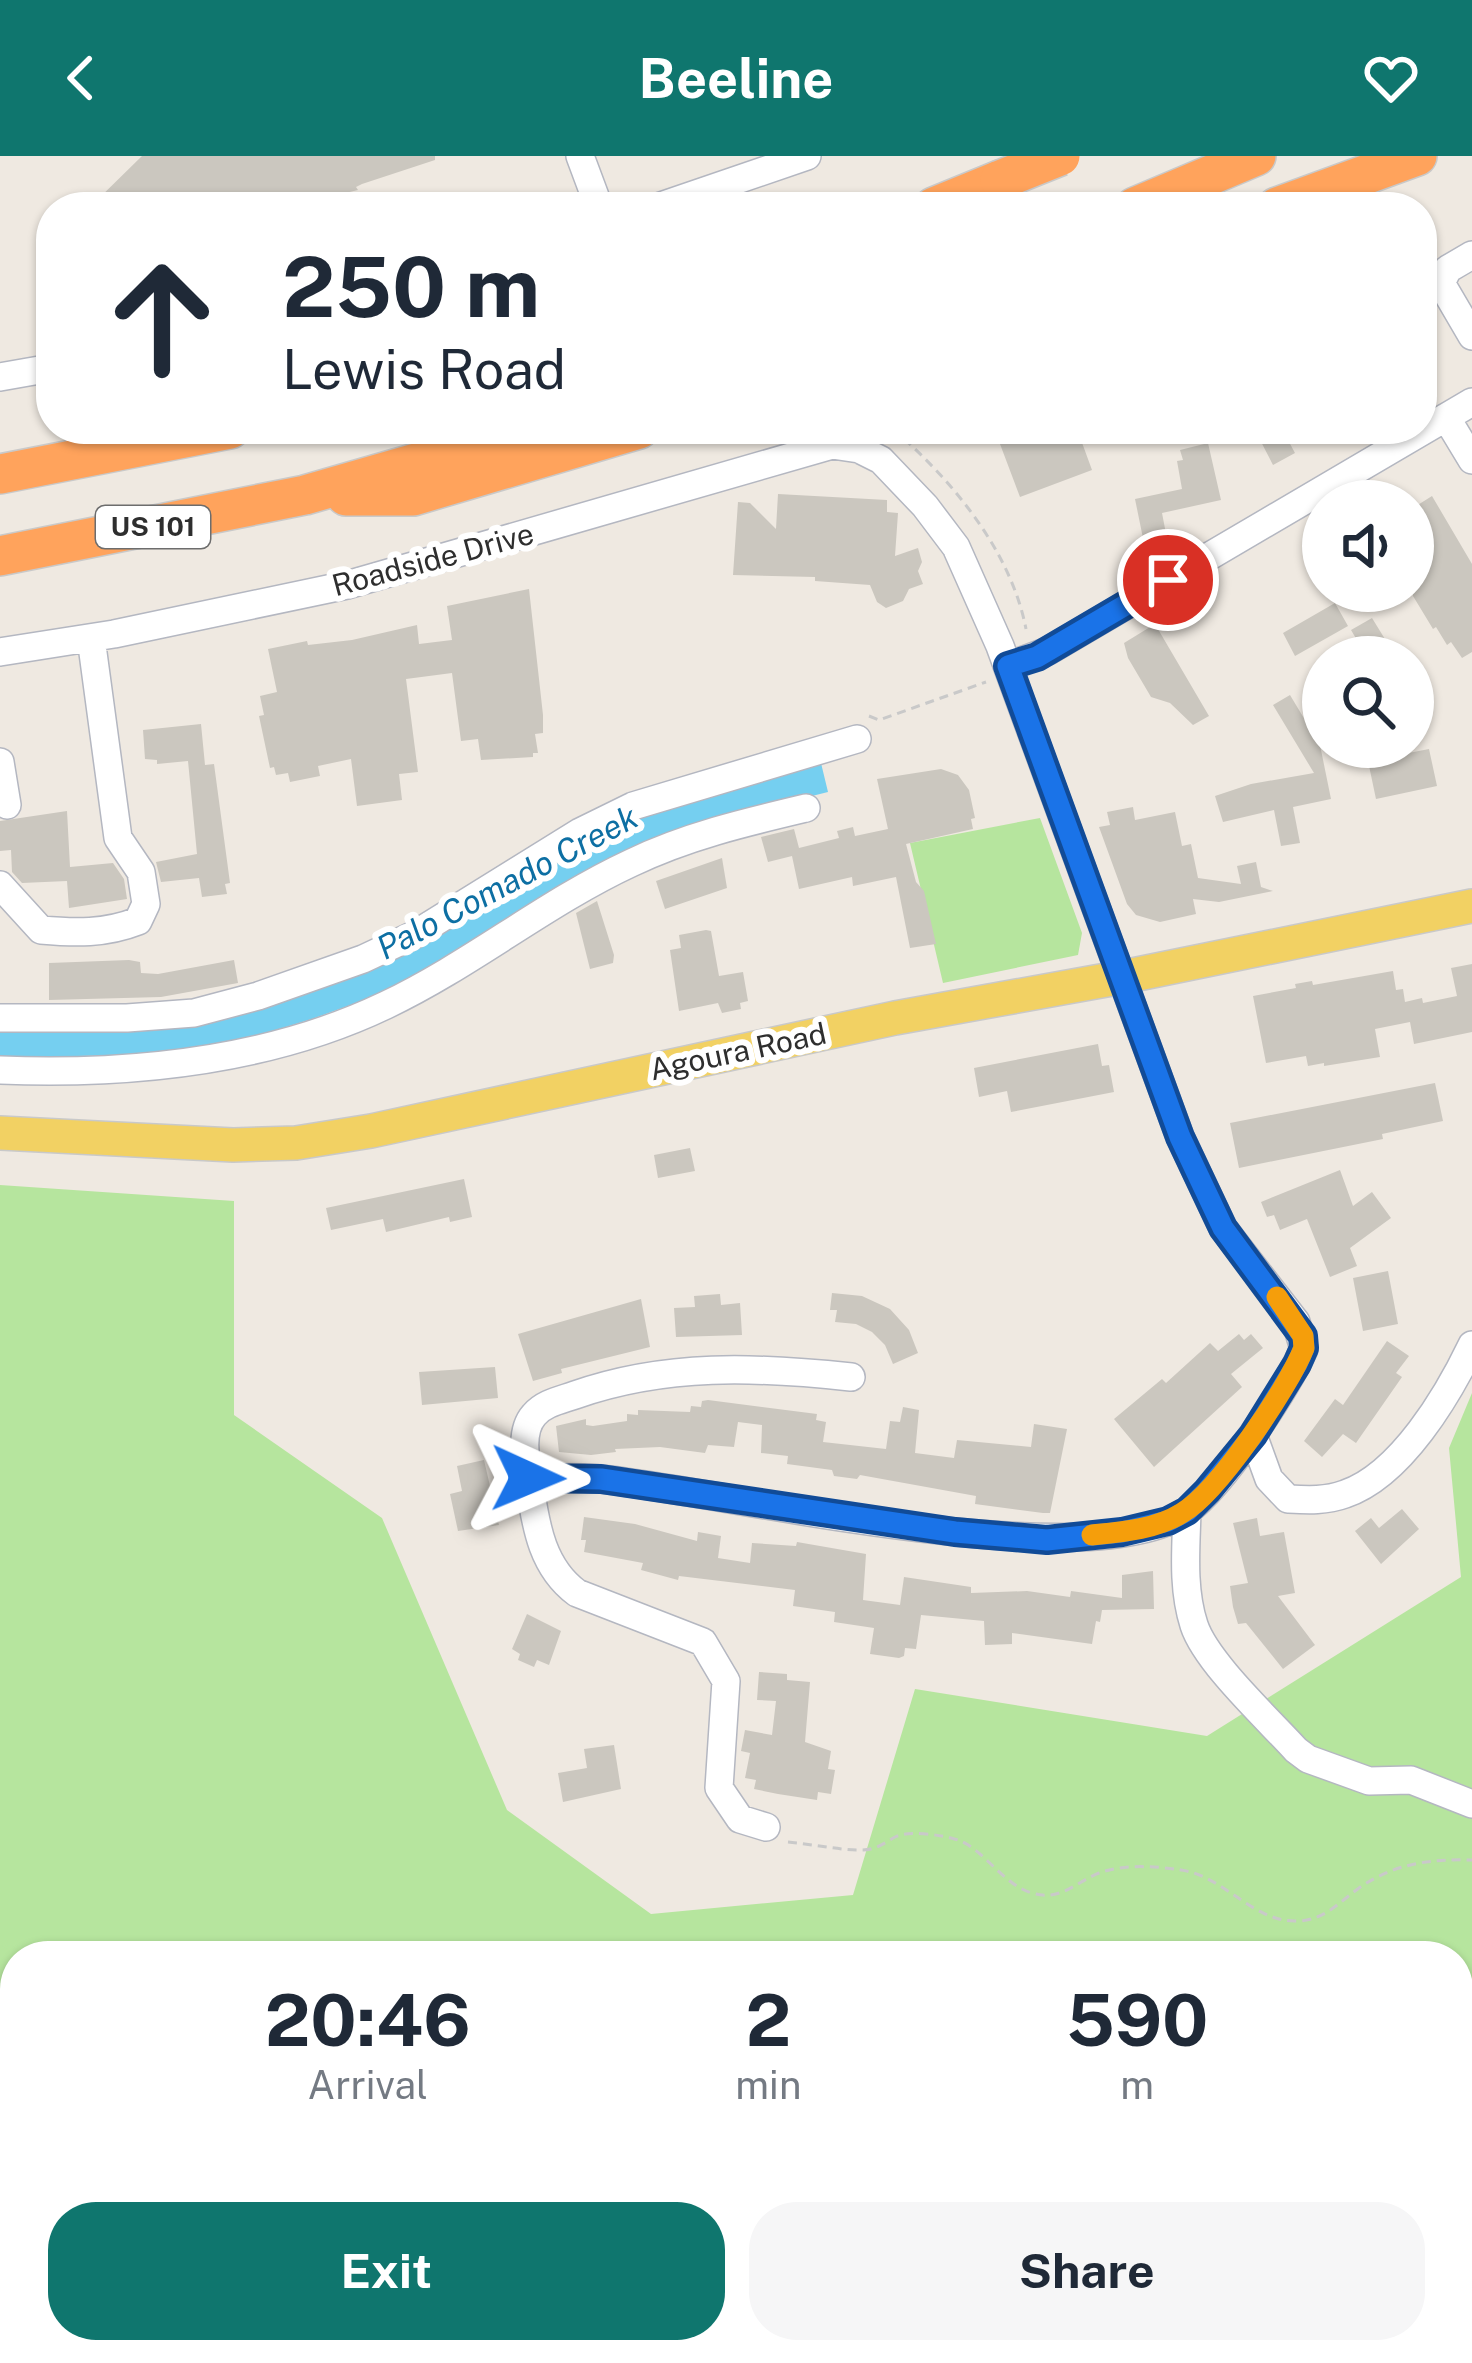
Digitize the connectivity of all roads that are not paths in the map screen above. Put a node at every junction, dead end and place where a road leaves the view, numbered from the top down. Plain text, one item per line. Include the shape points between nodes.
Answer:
1 (580, 156) edge
2 (808, 156) edge
3 (1060, 156) edge
4 (1256, 156) edge
5 (1417, 156) edge
6 (593, 192) edge
7 (702, 192) edge
8 (969, 192) edge
9 (1171, 192) edge
10 (1318, 192) edge
11 (1472, 255) edge
12 (1472, 336) edge
13 (36, 371) edge
14 (0, 377) edge
15 (1472, 402) edge
16 (1446, 417) junction
17 (1437, 422) edge
18 (153, 444) edge
19 (482, 444) edge
20 (588, 444) edge
21 (1400, 444) edge
22 (1472, 460) edge
23 (0, 474) edge
24 (304, 495) junction
25 (0, 556) edge
26 (91, 638) junction
27 (0, 652) edge
28 (997, 674) junction
29 (857, 739) road end
30 (0, 762) edge
31 (7, 806) dead end
32 (806, 808) dead end
33 (0, 885) edge
34 (1472, 906) edge
35 (1123, 977) junction
36 (0, 1018) edge
37 (0, 1070) edge
38 (0, 1133) edge
39 (1472, 1345) edge
40 (851, 1377) dead end
41 (1253, 1435) junction
42 (528, 1478) junction
43 (1187, 1511) junction
44 (1472, 1804) edge
45 (766, 1827) road end

1 - 6 street
2 - 7 street
3 - 8 highway, bridge
4 - 9 highway
5 - 10 highway
11 - 12 street via 1441,283
13 - 14 street
15 - 16 street
16 - 17 street
16 - 22 street
18 - 23 highway
19 - 24 highway, US 101
20 - 24 highway via 413,496
21 - 28 street
24 - 25 highway, US 101
26 - 27 street, Roadside Drive
26 - 28 street, Roadside Drive via 347,585 832,445 859,449 899,476 956,547
26 - 33 street via 118,838 141,872 146,904 138,921 115,930 40,930
28 - 35 street
29 - 36 street via 633,806 414,935 258,996 194,1013
30 - 31 street
32 - 37 street via 631,863 462,966 357,1018 199,1061
34 - 35 main road, Agoura Road
35 - 38 main road, Agoura Road via 296,1143
35 - 41 street via 1180,1137 1223,1228 1303,1336 1297,1364
39 - 41 street via 1394,1462 1348,1494 1288,1499 1269,1479
40 - 42 street via 710,1369 599,1386 532,1417
41 - 43 street
42 - 43 street via 601,1479 1047,1540 1122,1532
42 - 45 street via 535,1522 561,1581 703,1642 717,1661 726,1681 719,1788 740,1819
43 - 44 street via 1195,1628 1296,1750 1369,1780 1411,1780

